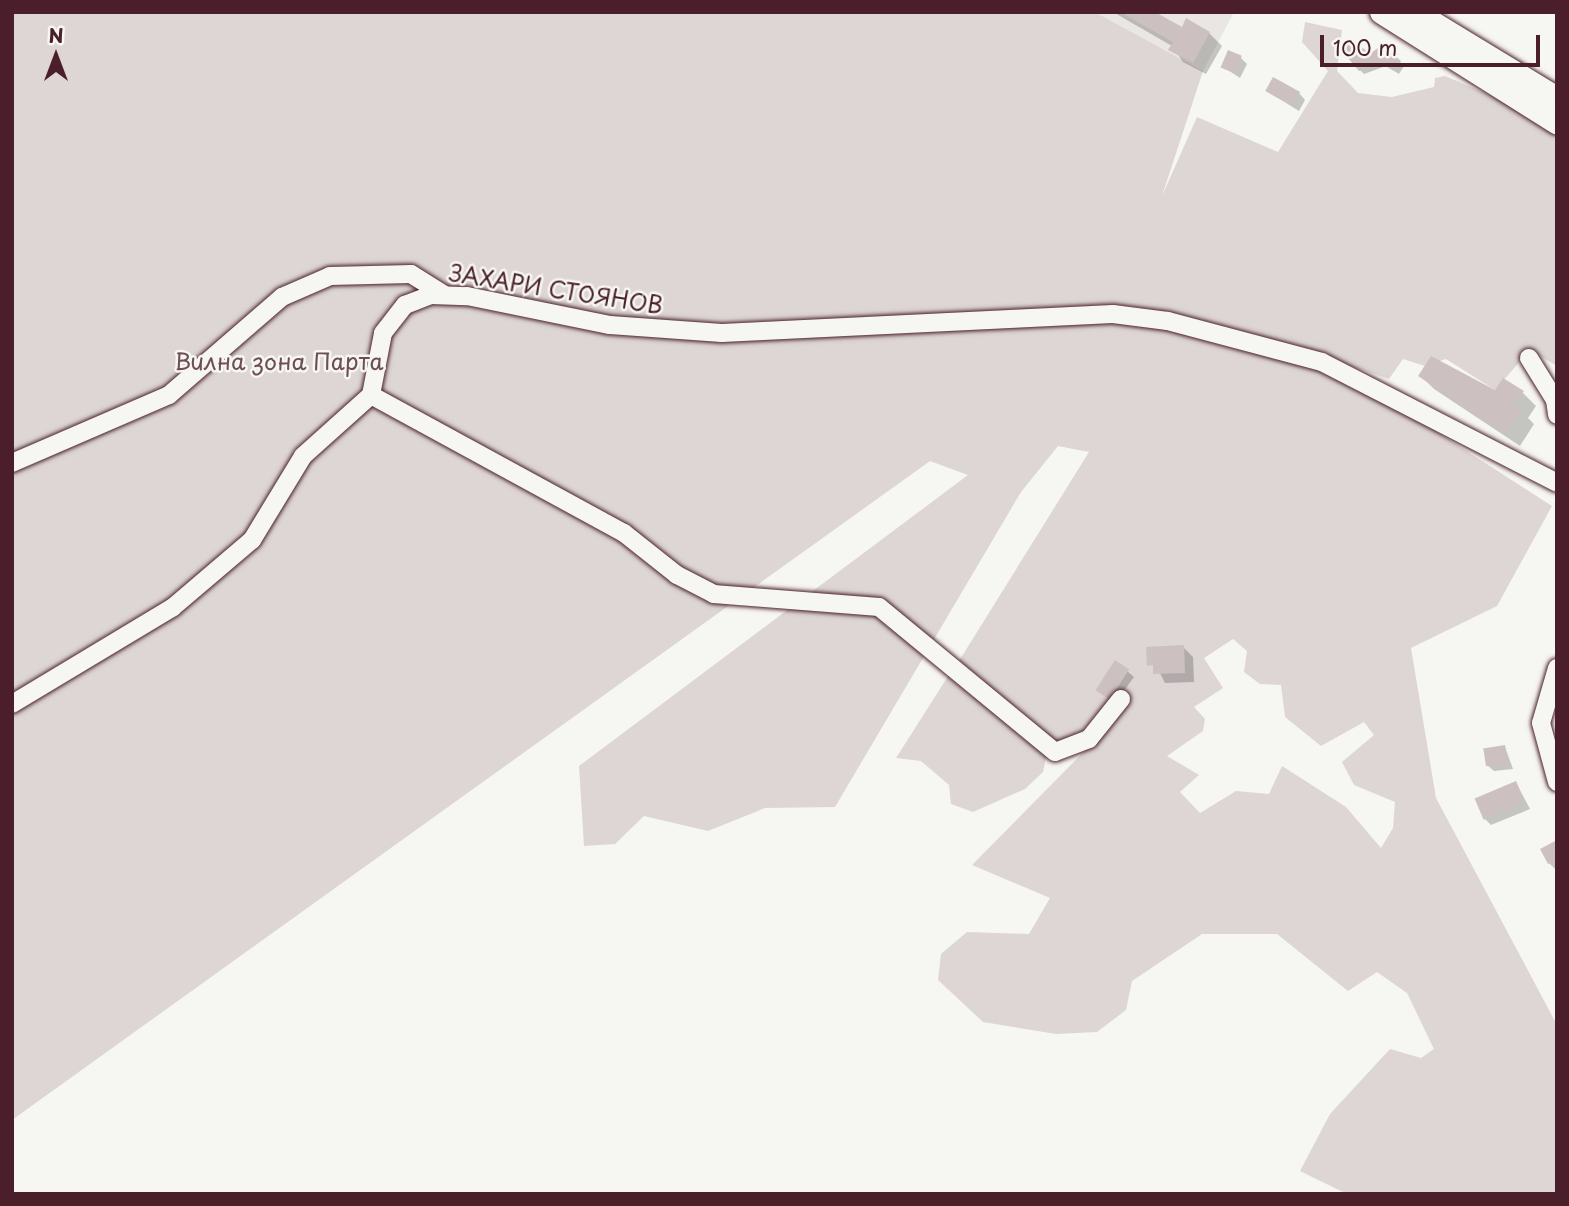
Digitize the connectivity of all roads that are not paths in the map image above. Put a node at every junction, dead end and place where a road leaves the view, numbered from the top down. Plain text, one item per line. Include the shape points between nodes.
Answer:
1 (1382, 12) edge
2 (1414, 12) edge
3 (1557, 99) edge
4 (1557, 122) edge
5 (444, 295) junction
6 (1529, 359) dead end
7 (371, 395) junction
8 (1557, 415) edge
9 (12, 463) edge
10 (1557, 483) edge
11 (1557, 668) edge
12 (1121, 699) dead end
13 (12, 704) edge
14 (1557, 782) edge

1 - 4 main road
2 - 3 main road
5 - 7 street, ЗАХАРИ СТОЯНОВ via 405,304 383,333
5 - 9 street via 411,274 330,276 282,298 169,395
5 - 10 street, ЗАХАРИ СТОЯНОВ via 610,325 710,332 1114,314 1168,321 1322,362
6 - 8 street via 1555,400
7 - 12 street via 624,533 677,575 714,594 879,607 902,621 1055,752 1088,739
7 - 13 street via 303,456 252,540 172,608
11 - 14 street via 1541,723

